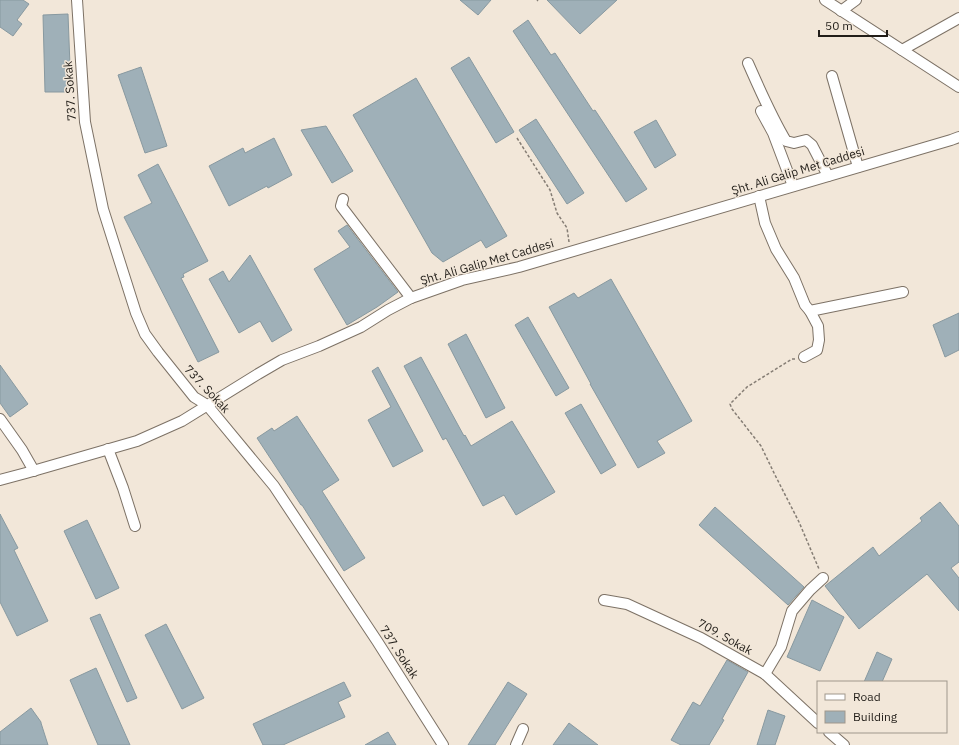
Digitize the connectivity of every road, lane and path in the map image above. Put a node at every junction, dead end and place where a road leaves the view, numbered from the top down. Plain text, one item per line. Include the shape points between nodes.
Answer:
1 (77, 0) edge
2 (825, 0) edge
3 (856, 0) edge
4 (841, 11) junction
5 (959, 18) edge
6 (902, 50) junction
7 (748, 63) dead end
8 (832, 76) dead end
9 (959, 87) edge
10 (761, 111) dead end
11 (959, 137) edge
12 (517, 138) dead end
13 (858, 167) junction
14 (828, 176) junction
15 (793, 186) junction
16 (759, 196) junction
17 (343, 199) dead end
18 (571, 252) junction
19 (903, 292) dead end
20 (411, 298) junction
21 (810, 311) junction
22 (804, 357) joint
23 (207, 405) junction
24 (0, 419) edge
25 (108, 449) junction
26 (34, 471) junction
27 (0, 480) edge
28 (135, 526) dead end
29 (822, 578) joint
30 (604, 600) dead end
31 (765, 674) junction
32 (817, 722) edge
33 (523, 730) dead end
34 (830, 733) edge
35 (443, 745) edge
36 (516, 745) edge
37 (844, 745) edge

1 - 23 street, 737. Sokak via 85,122 103,209 145,334 194,397
2 - 4 street
3 - 4 street
4 - 6 street
5 - 6 street
6 - 9 street
7 - 14 street via 786,141 794,143 806,140 812,145
8 - 13 street
10 - 15 street via 773,133
11 - 13 street, Şht. Ali Galip Met Caddesi
12 - 18 path via 550,190 557,213 567,228
13 - 14 street, Şht. Ali Galip Met Caddesi
14 - 15 street, Şht. Ali Galip Met Caddesi
15 - 16 street, Şht. Ali Galip Met Caddesi
16 - 18 street, Şht. Ali Galip Met Caddesi
16 - 21 street via 765,222 776,249
17 - 20 street via 341,206
18 - 20 street, Şht. Ali Galip Met Caddesi via 462,280
19 - 21 street
20 - 23 street, Şht. Ali Galip Met Caddesi via 361,327 282,360
21 - 22 street via 818,326 819,340 816,350
22 - 29 path via 792,359 747,387 730,404 761,446 799,522
23 - 25 street, Şht. Ali Galip Met Caddesi via 182,421 136,441
23 - 35 street, 737. Sokak via 274,486
24 - 26 street
25 - 26 street, Şht. Ali Galip Met Caddesi
25 - 28 street
26 - 27 street, Şht. Ali Galip Met Caddesi
29 - 31 street via 792,611 781,647
30 - 31 street, 709. Sokak via 627,604 694,635
31 - 32 street, 709. Sokak
33 - 36 street
34 - 37 street

